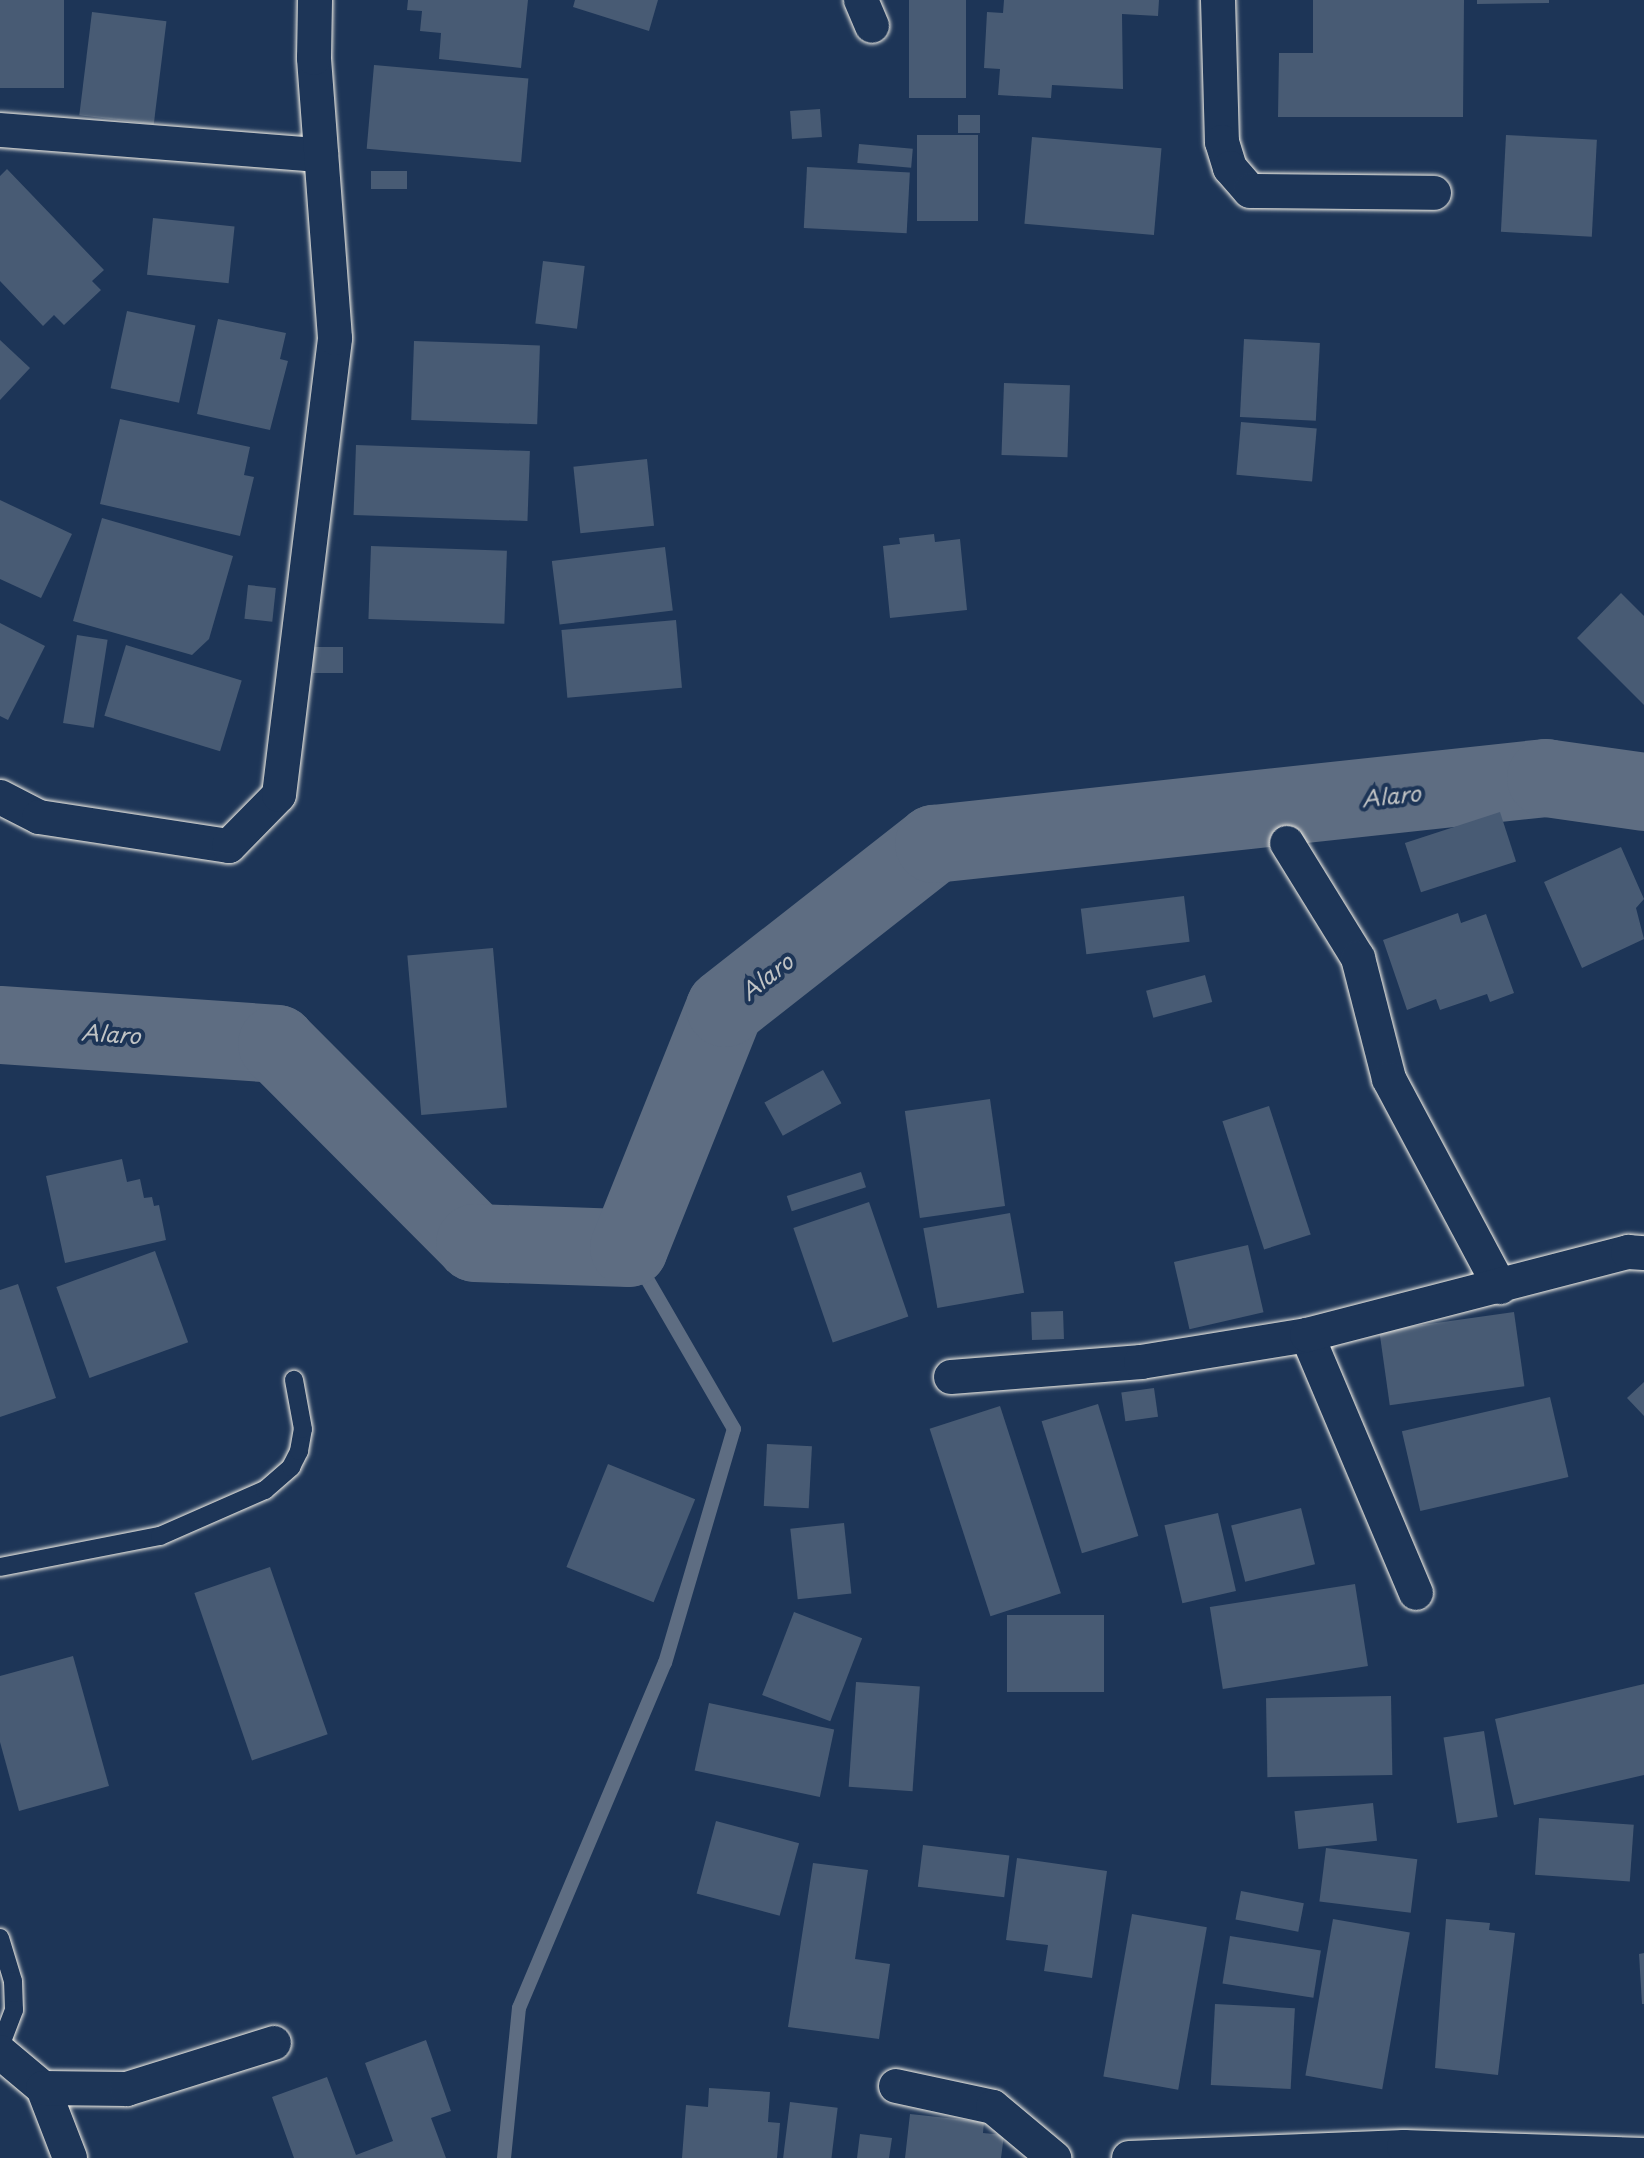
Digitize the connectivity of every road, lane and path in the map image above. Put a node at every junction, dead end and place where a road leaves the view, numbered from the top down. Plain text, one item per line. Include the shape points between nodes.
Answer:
1 (315, 0) edge
2 (1218, 0) edge
3 (0, 130) edge
4 (321, 155) junction
5 (1434, 193) dead end
6 (0, 797) edge
7 (1287, 843) dead end
8 (1644, 1253) edge
9 (1500, 1287) junction
10 (1307, 1335) junction
11 (951, 1377) dead end
12 (294, 1380) dead end
13 (0, 1567) edge
14 (1416, 1593) dead end
15 (0, 1938) edge
16 (274, 2043) dead end
17 (0, 2046) edge
18 (0, 2052) edge
19 (896, 2086) dead end
20 (43, 2088) junction
21 (1644, 2155) edge
22 (70, 2158) edge
23 (1054, 2158) edge
24 (1129, 2158) edge

1 - 4 street
2 - 5 street via 1222,142 1230,168 1250,191
3 - 4 street
4 - 6 street via 335,338 279,795 229,846 39,817
7 - 9 street via 1358,958 1389,1079
8 - 9 street via 1628,1252
9 - 10 street
10 - 11 street via 1141,1362
10 - 14 street
12 - 13 lane via 303,1429 299,1451 291,1467 265,1490 160,1536
15 - 17 lane via 13,1981 14,2010
16 - 20 street via 127,2089
18 - 20 street
19 - 23 street via 993,2107
20 - 22 street
21 - 24 street via 1404,2147

